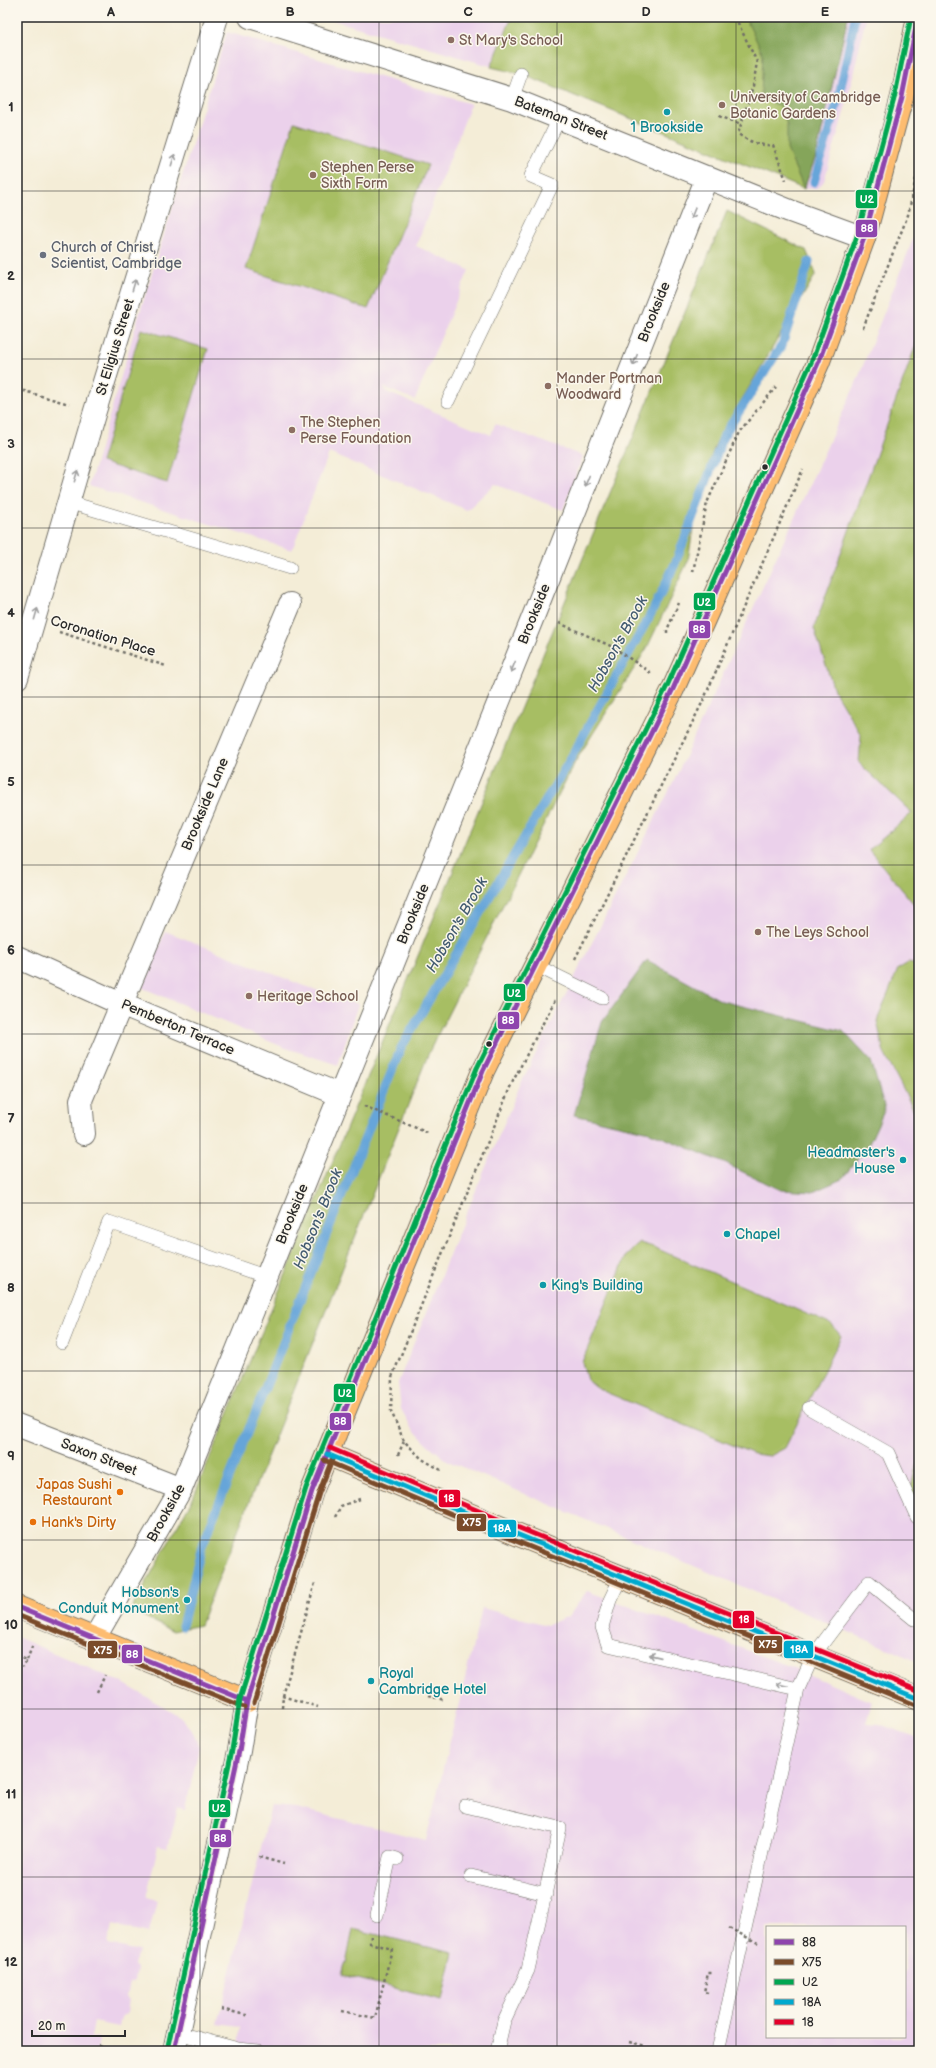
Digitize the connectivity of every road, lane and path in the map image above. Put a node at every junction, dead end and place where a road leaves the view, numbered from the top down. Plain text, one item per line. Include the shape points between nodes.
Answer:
1 (218, 17) edge
2 (250, 17) edge
3 (735, 17) edge
4 (918, 17) edge
5 (521, 74) dead end
6 (512, 99) junction
7 (719, 116) dead end
8 (560, 117) junction
9 (741, 124) junction
10 (776, 154) dead end
11 (919, 165) edge
12 (707, 177) junction
13 (864, 238) junction
14 (861, 331) dead end
15 (777, 386) dead end
16 (17, 389) edge
17 (448, 401) dead end
18 (95, 411) junction
19 (804, 468) dead end
20 (68, 502) junction
21 (290, 568) dead end
22 (690, 580) dead end
23 (680, 601) dead end
24 (290, 604) dead end
25 (535, 612) junction
26 (33, 624) junction
27 (668, 637) dead end
28 (22, 645) edge
29 (640, 664) dead end
30 (166, 666) dead end
31 (17, 678) edge
32 (17, 957) edge
33 (536, 965) junction
34 (565, 980) junction
35 (602, 998) dead end
36 (121, 1004) junction
37 (340, 1095) junction
38 (363, 1106) dead end
39 (84, 1134) dead end
40 (454, 1144) junction
41 (266, 1278) junction
42 (62, 1343) dead end
43 (809, 1408) dead end
44 (17, 1425) edge
45 (328, 1454) junction
46 (181, 1489) junction
47 (364, 1499) dead end
48 (451, 1506) junction
49 (919, 1518) edge
50 (333, 1520) dead end
51 (316, 1576) dead end
52 (621, 1577) junction
53 (17, 1607) edge
54 (914, 1619) dead end
55 (94, 1639) junction
56 (33, 1644) dead end
57 (17, 1656) edge
58 (813, 1656) junction
59 (27, 1660) junction
60 (23, 1667) dead end
61 (105, 1675) dead end
62 (798, 1689) junction
63 (97, 1692) dead end
64 (249, 1693) junction
65 (283, 1696) junction
66 (428, 1696) dead end
67 (919, 1699) edge
68 (445, 1700) dead end
69 (318, 1707) dead end
70 (282, 1708) dead end
71 (465, 1806) dead end
72 (259, 1857) dead end
73 (398, 1859) dead end
74 (284, 1864) dead end
75 (471, 1876) dead end
76 (546, 1894) junction
77 (377, 1915) dead end
78 (729, 1928) dead end
79 (372, 1933) dead end
80 (758, 1943) dead end
81 (221, 2009) dead end
82 (342, 2010) dead end
83 (250, 2016) dead end
84 (176, 2042) edge
85 (629, 2042) dead end
86 (98, 2045) dead end
87 (646, 2046) dead end
88 (108, 2048) dead end
89 (258, 2051) edge
90 (497, 2051) edge
91 (718, 2051) edge

18 -> 1 street, St Eligius Street
2 - 6 street, Bateman Street
3 - 9 path via 757,62 753,86
4 - 13 main road via 902,98
5 - 6 lane
6 - 8 street, Bateman Street
7 - 9 path
8 - 12 street, Bateman Street
8 - 17 lane via 531,176 552,185
9 - 10 path via 738,134 762,146 773,145
11 - 14 path via 908,215
12 - 13 street, Bateman Street
12 -> 25 street, Brookside
13 - 33 main road via 819,361 673,689
15 - 22 path via 739,432 707,503
16 - 18 path
20 -> 18 street, St Eligius Street
19 - 34 path via 704,699
20 - 21 lane
26 -> 20 street, St Eligius Street
23 - 27 path via 667,630
24 - 36 street, Brookside Lane
25 - 29 path via 613,647
25 -> 37 street, Brookside
26 - 28 street, St Eligius Street
26 - 30 path, Coronation Place
28 - 31 street, St Eligius Street
32 - 36 street, Pemberton Terrace
33 - 34 lane
33 - 40 main road via 483,1071
34 - 35 lane
34 - 48 path via 511,1085 392,1377 391,1412 404,1441 422,1459 460,1483
36 - 37 street, Pemberton Terrace
36 - 39 street, Brookside Lane via 81,1100
37 - 41 street, Brookside
38 - 40 path
40 - 45 main road
41 - 42 lane via 109,1222
41 - 46 street, Brookside
43 - 49 lane via 888,1452
44 - 46 street, Saxon Street
45 - 48 main road
45 - 64 main road via 312,1491
46 - 55 street, Brookside
47 - 50 path via 341,1506
48 - 52 main road
51 - 65 path
52 - 58 main road
62 -> 52 lane via 608,1645 602,1627 610,1600
53 - 55 main road
54 - 58 lane via 869,1582
55 - 64 main road
56 - 59 path
57 - 59 path
58 - 62 lane
58 - 67 main road
59 - 60 path
61 - 63 path
62 - 91 lane
64 - 65 path
64 - 84 street via 239,1751
65 - 69 path
65 - 70 path
66 - 68 path
71 - 76 lane via 560,1828
72 - 74 path
73 - 77 lane via 390,1857
75 - 76 lane
76 - 90 lane via 528,1970 504,2021
78 - 80 path, bridge
79 - 82 path via 370,1943 392,1949 375,2018
81 - 83 path
84 - 89 lane
85 - 87 path
86 - 88 path

